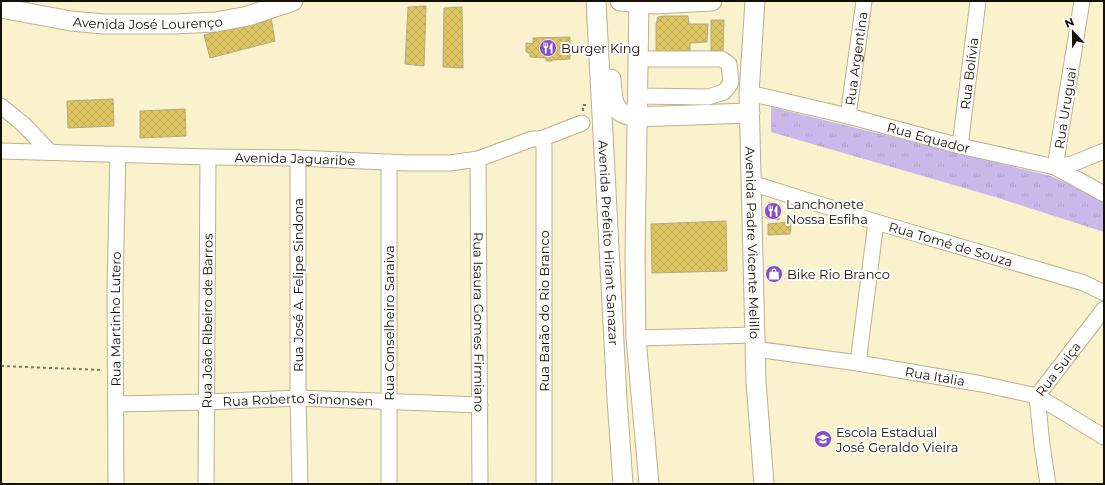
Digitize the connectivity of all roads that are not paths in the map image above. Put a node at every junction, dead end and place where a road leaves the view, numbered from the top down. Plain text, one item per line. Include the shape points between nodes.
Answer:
1 (293, 1) edge
2 (596, 1) edge
3 (620, 1) edge
4 (712, 1) edge
5 (755, 1) edge
6 (864, 1) edge
7 (978, 1) edge
8 (1082, 1) edge
9 (639, 2) edge
10 (1, 8) edge
11 (598, 38) junction
12 (637, 59) junction
13 (749, 93) junction
14 (637, 96) junction
15 (1, 106) edge
16 (750, 113) junction
17 (848, 116) junction
18 (636, 117) junction
19 (582, 123) dead end
20 (541, 139) junction
21 (960, 146) junction
22 (1, 151) edge
23 (1104, 151) edge
24 (50, 152) junction
25 (118, 154) junction
26 (208, 157) junction
27 (298, 158) junction
28 (478, 159) junction
29 (389, 162) junction
30 (1055, 167) junction
31 (751, 183) junction
32 (1104, 194) edge
33 (876, 222) junction
34 (1104, 293) edge
35 (1104, 309) edge
36 (636, 338) junction
37 (755, 342) junction
38 (858, 363) junction
39 (1037, 396) junction
40 (298, 398) junction
41 (390, 401) junction
42 (207, 402) junction
43 (116, 404) junction
44 (480, 405) junction
45 (1104, 437) edge
46 (116, 484) edge
47 (206, 484) edge
48 (300, 484) edge
49 (390, 484) edge
50 (480, 484) edge
51 (544, 484) edge
52 (623, 484) edge
53 (649, 484) edge
54 (764, 484) edge
55 (1048, 484) edge

1 - 10 main road, Avenida José Lourenço via 216,22 174,24 104,24 71,21
2 - 11 main road, Avenida Prefeito Hirant Sanazar
3 - 9 main road
4 - 9 main road via 654,4
5 - 13 main road, Avenida Padre Vicente Melillo
6 - 17 street, Rua Argentina
7 - 21 street, Rua Bolívia
8 - 30 street, Rua Uruguai
9 - 12 main road, Avenida Prefeito Hirant Sanazar
11 - 18 main road via 607,53 612,93 617,108 620,112
11 - 52 main road, Avenida Prefeito Hirant Sanazar
12 - 14 main road, Avenida Prefeito Hirant Sanazar
12 - 14 street via 722,59 729,64 731,83 724,92 708,97
13 - 16 main road, Avenida Padre Vicente Melillo
13 - 17 street, Rua Equador
14 - 18 main road, Avenida Prefeito Hirant Sanazar
15 - 24 street
16 - 18 main road
16 - 31 main road, Avenida Padre Vicente Melillo
17 - 21 street, Rua Equador
18 - 36 main road, Avenida Prefeito Hirant Sanazar
19 - 20 street, Avenida Jaguaribe
20 - 28 street, Avenida Jaguaribe via 532,139
20 - 51 street, Rua Barão do Rio Branco via 544,146
21 - 30 street, Rua Equador
22 - 24 street, Avenida Jaguaribe
23 - 30 street via 1072,164
24 - 25 street, Avenida Jaguaribe
25 - 26 street, Avenida Jaguaribe
25 - 43 street, Rua Martinho Lutero
26 - 27 street, Avenida Jaguaribe
26 - 42 street, Rua João Ribeiro de Barros
27 - 29 street, Avenida Jaguaribe
27 - 40 street, Rua José A. Felipe Sindona
28 - 29 street, Avenida Jaguaribe via 450,163
28 - 44 street, Rua Isaura Gomes Firmiano
29 - 41 street, Rua Conselheiro Saraiva
30 - 32 street, Rua Equador
31 - 33 street, Rua Tomé de Souza
31 - 37 main road, Avenida Padre Vicente Melillo
33 - 34 street, Rua Tomé de Souza via 1084,283
33 - 38 street
35 - 39 street, Rua Suiça
36 - 37 street, Rua Itália
36 - 53 main road, Avenida Prefeito Hirant Sanazar
37 - 38 street, Rua Itália
37 - 54 main road, Avenida Padre Vicente Melillo
38 - 39 street, Rua Itália
39 - 45 street, Rua Itália
39 - 55 street, Rua Suiça
40 - 41 street, Rua Roberto Simonsen
40 - 42 street, Rua Roberto Simonsen
40 - 48 street, Rua José A. Felipe Sindona
41 - 44 street, Rua Roberto Simonsen
41 - 49 street, Rua Conselheiro Saraiva
42 - 43 street, Rua Roberto Simonsen
42 - 47 street, Rua João Ribeiro de Barros
43 - 46 street, Rua Martinho Lutero
44 - 50 street, Rua Isaura Gomes Firmiano

